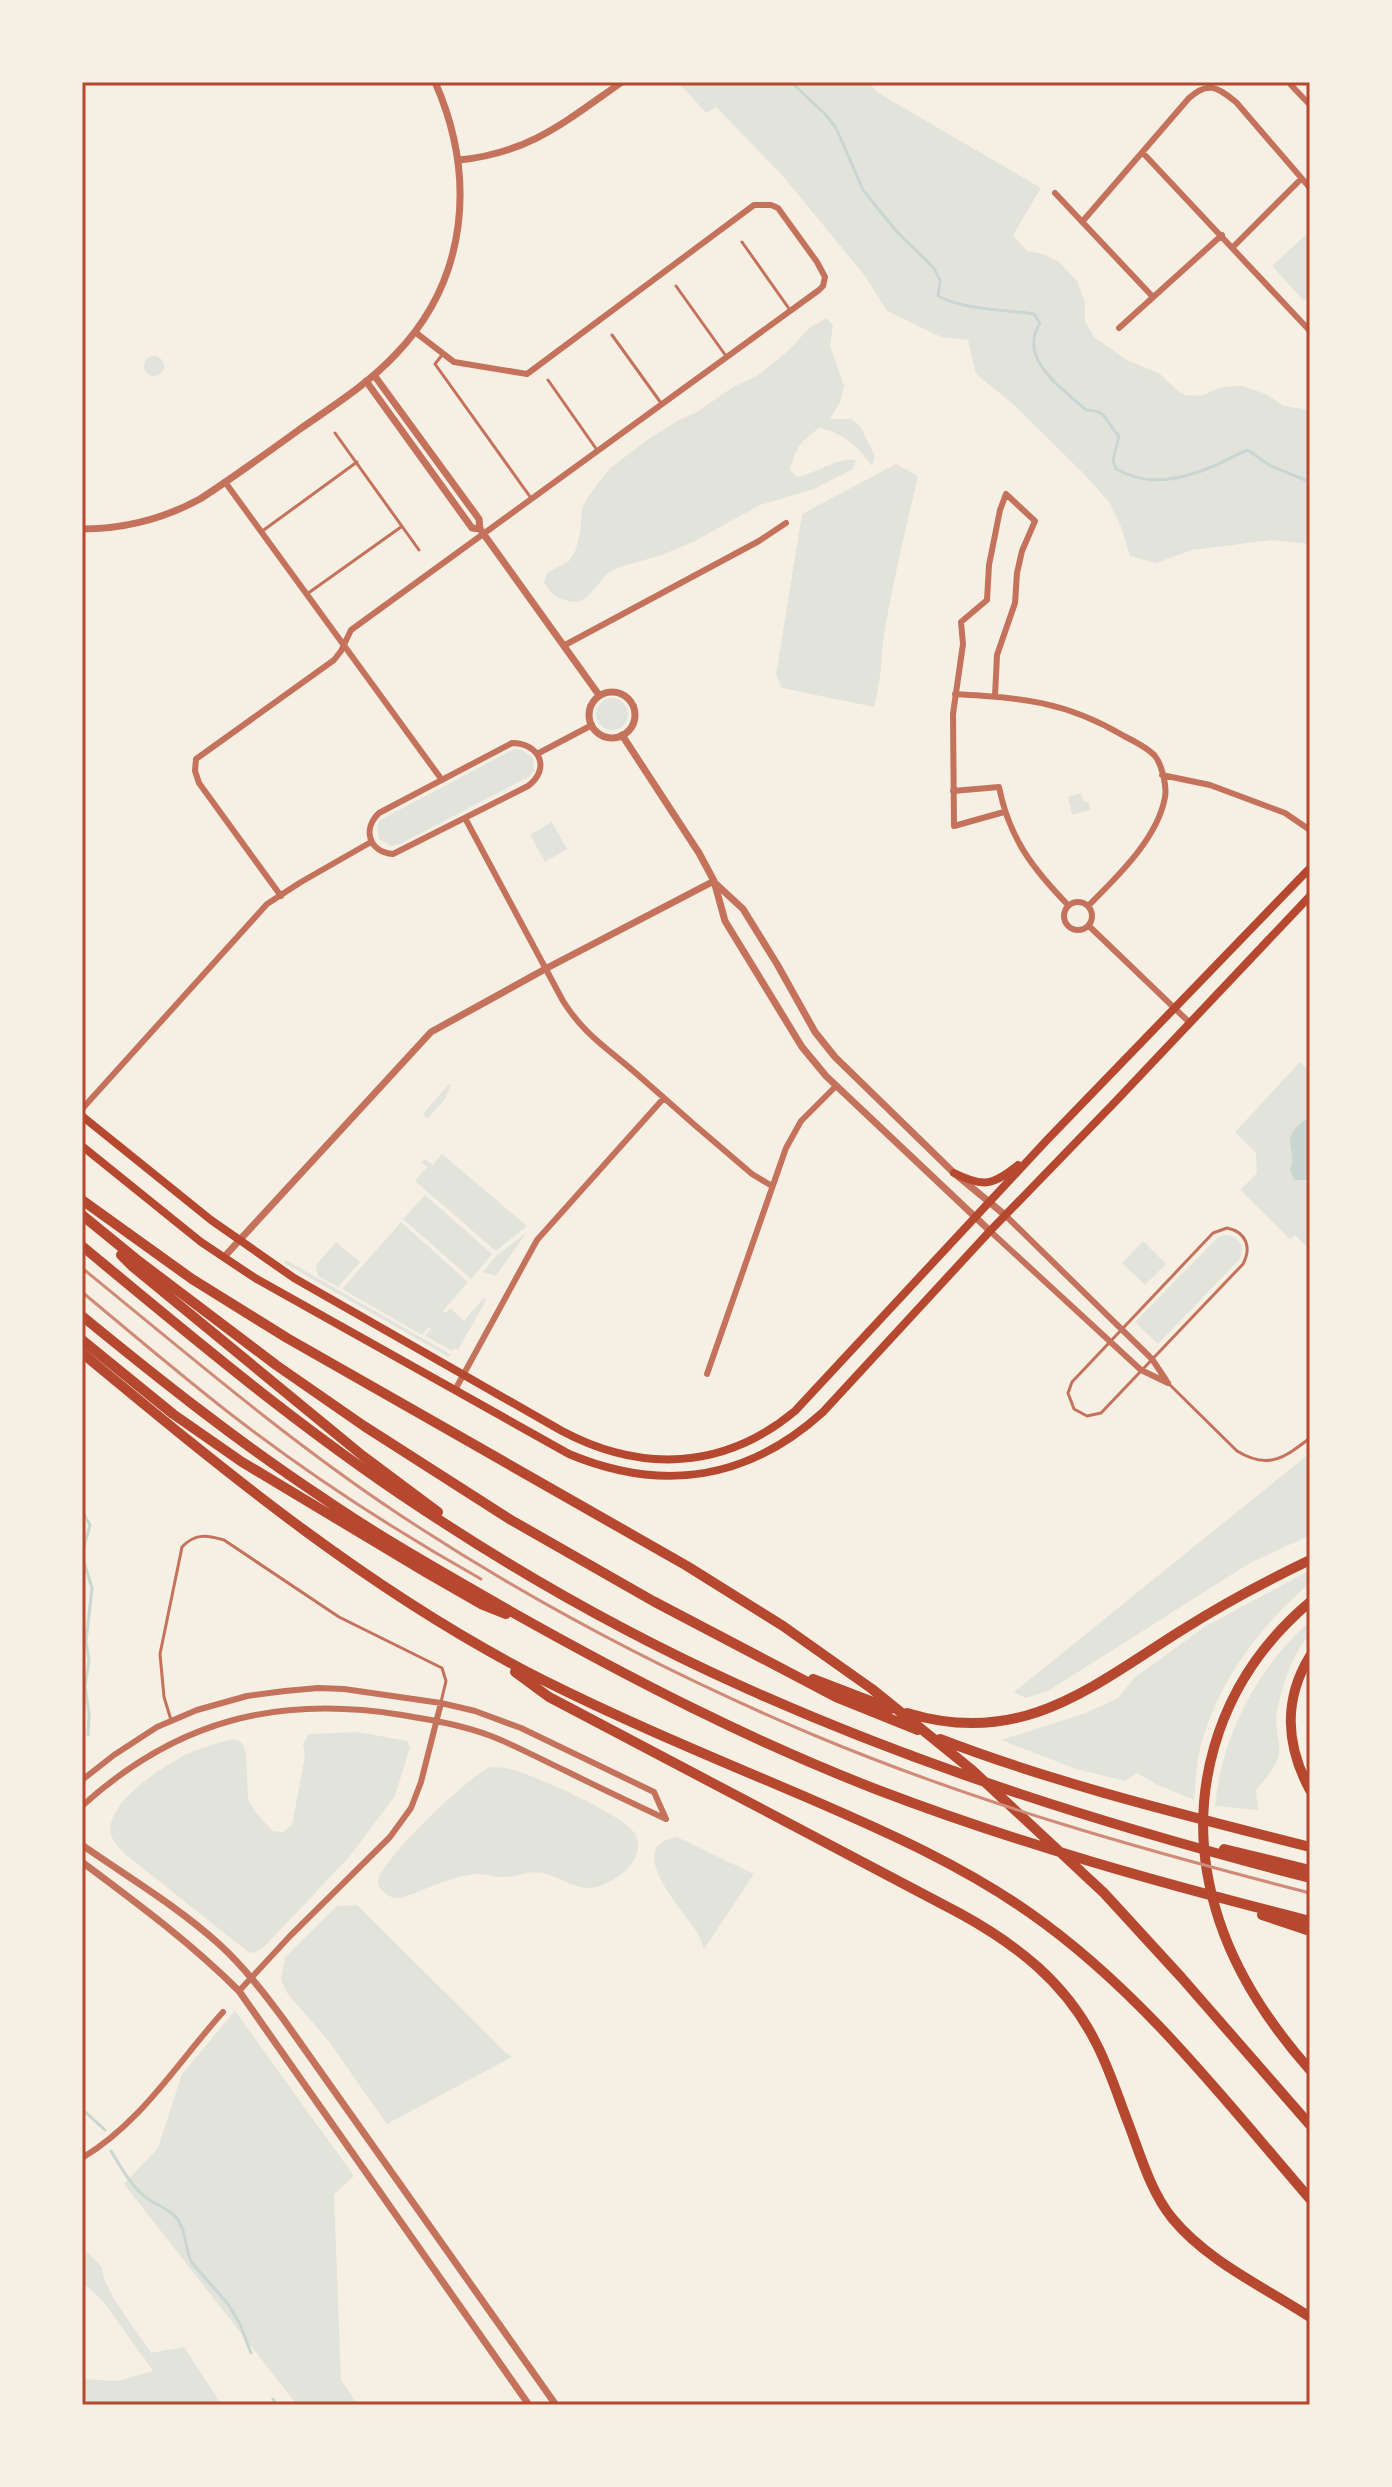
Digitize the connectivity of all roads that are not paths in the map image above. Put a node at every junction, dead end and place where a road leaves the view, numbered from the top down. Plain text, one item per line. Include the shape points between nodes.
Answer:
1 (435, 82) edge
2 (622, 82) edge
3 (1291, 85) dead end
4 (1310, 105) edge
5 (1143, 153) junction
6 (459, 160) junction
7 (1301, 179) junction
8 (1310, 188) edge
9 (1055, 193) dead end
10 (1082, 222) junction
11 (1222, 235) junction
12 (742, 242) dead end
13 (1233, 247) junction
14 (676, 286) dead end
15 (1153, 297) junction
16 (790, 310) junction
17 (1119, 328) dead end
18 (1310, 331) edge
19 (415, 332) junction
20 (612, 335) dead end
21 (442, 354) junction
22 (726, 356) junction
23 (374, 375) junction
24 (548, 380) dead end
25 (366, 381) junction
26 (661, 403) junction
27 (335, 433) dead end
28 (597, 450) junction
29 (357, 462) junction
30 (225, 482) junction
31 (531, 498) junction
32 (786, 523) dead end
33 (402, 526) junction
34 (82, 529) edge
35 (481, 531) junction
36 (261, 532) junction
37 (419, 550) dead end
38 (307, 594) junction
39 (565, 645) junction
40 (346, 647) junction
41 (955, 694) junction
42 (599, 695) junction
43 (995, 696) junction
44 (592, 725) junction
45 (622, 735) junction
46 (537, 754) junction
47 (1162, 775) junction
48 (442, 780) junction
49 (953, 791) junction
50 (1004, 812) junction
51 (465, 818) junction
52 (1310, 830) edge
53 (371, 842) junction
54 (1310, 868) edge
55 (714, 881) junction
56 (281, 896) junction
57 (1310, 896) edge
58 (1068, 905) junction
59 (1089, 905) junction
60 (1089, 926) junction
61 (547, 968) junction
62 (1173, 1009) junction
63 (1190, 1023) junction
64 (836, 1086) junction
65 (663, 1099) junction
66 (82, 1109) edge
67 (82, 1116) edge
68 (1046, 1141) junction
69 (82, 1146) edge
70 (954, 1173) junction
71 (772, 1186) junction
72 (82, 1200) edge
73 (988, 1202) junction
74 (82, 1215) edge
75 (1005, 1215) junction
76 (974, 1218) junction
77 (92, 1224) junction
78 (990, 1231) junction
79 (238, 1241) junction
80 (82, 1246) edge
81 (224, 1257) junction
82 (82, 1316) edge
83 (1121, 1329) junction
84 (82, 1340) edge
85 (1110, 1341) junction
86 (82, 1353) edge
87 (1152, 1359) junction
88 (1141, 1370) junction
89 (707, 1374) dead end
90 (463, 1375) junction
91 (1168, 1383) junction
92 (455, 1390) junction
93 (1310, 1438) edge
94 (476, 1544) junction
95 (1310, 1560) edge
96 (1310, 1602) edge
97 (541, 1629) junction
98 (485, 1649) junction
99 (1310, 1656) edge
100 (785, 1669) junction
101 (441, 1703) junction
102 (171, 1720) junction
103 (437, 1721) junction
104 (82, 1780) edge
105 (1310, 1790) edge
106 (82, 1806) edge
107 (1167, 1839) junction
108 (82, 1845) edge
109 (1310, 1847) edge
110 (82, 1862) edge
111 (1310, 1870) edge
112 (1310, 1878) edge
113 (1196, 1892) junction
114 (1310, 1921) edge
115 (1310, 1931) edge
116 (252, 1978) junction
117 (239, 1991) junction
118 (223, 2012) dead end
119 (1310, 2070) edge
120 (1310, 2125) edge
121 (82, 2158) edge
122 (1310, 2199) edge
123 (1310, 2317) edge
124 (529, 2405) edge
125 (556, 2405) edge

1 - 6 street
2 - 6 street via 537,140 503,153
3 - 4 street
5 - 7 street via 1189,98 1210,86 1236,102
5 - 10 street
5 - 11 street
6 - 19 street via 461,206 454,246 437,296
7 - 8 street
7 - 13 street
9 - 10 street
10 - 15 street
11 - 13 street
11 - 15 street
12 - 16 lane
13 - 18 street
14 - 22 lane
15 - 17 street
16 - 21 street via 819,290 825,277 778,208 754,205 527,374 459,364
16 - 22 street
19 - 21 street
19 - 23 street
20 - 26 lane
21 - 31 lane via 435,364
22 - 26 street
23 - 25 street
23 - 35 street via 479,519
24 - 28 lane
25 - 30 street
25 - 35 street via 472,528
26 - 28 street
27 - 29 lane
28 - 31 street
29 - 33 lane
29 - 36 lane
30 - 34 street via 158,517 127,526
30 - 36 street
31 - 35 street
32 - 39 street
33 - 37 lane
33 - 38 lane
35 - 39 street
35 - 40 street via 351,630
36 - 38 street
38 - 40 street
39 - 42 street
40 - 48 street
40 - 56 street via 196,759 199,783
41 - 43 street
41 - 43 street via 961,622 987,600 989,565 1006,494 1035,521 1022,551 1015,603 997,655
41 - 49 street
42 - 44 street via 589,712
42 - 45 street via 614,692 632,703 635,718
43 - 47 street via 1054,705 1104,724 1155,756
44 - 45 street via 608,737
44 - 46 street
45 - 55 street
46 - 48 street via 530,746 512,743
46 - 51 street via 541,767 534,781
47 - 52 street via 1210,785 1285,813
47 - 59 street via 1166,794 1148,836 1121,874
48 - 53 street via 375,816
49 - 50 street via 999,787
49 - 50 street via 954,826
50 - 58 street via 1029,861
51 - 53 street via 393,854
51 - 61 street
53 - 56 street
54 - 62 main road
55 - 61 street
55 - 64 street via 725,921 802,1047
55 - 70 street via 743,909 824,1045
56 - 66 street via 245,927
57 - 63 main road
58 - 59 street
58 - 60 street via 1068,926
59 - 60 street
60 - 62 street
61 - 65 street via 579,1024
61 - 79 street via 431,1032
62 - 63 street
62 - 68 main road
63 - 75 main road
64 - 71 street via 801,1121
64 - 76 street
65 - 71 street
65 - 90 street via 537,1240
67 - 79 main road
68 - 70 main road via 996,1181 982,1184
68 - 73 main road
69 - 81 main road
70 - 73 street
71 - 89 street
72 - 120 highway via 224,1300 666,1553 872,1689 990,1786 1104,1893
73 - 75 street
73 - 76 main road
74 - 77 highway
75 - 78 main road
75 - 83 street
76 - 78 street
76 - 90 main road via 795,1411 763,1435 732,1449 661,1460 612,1453
77 - 94 highway via 133,1267
77 - 100 highway via 276,1365 401,1450 586,1564
78 - 85 street
78 - 92 main road via 823,1412 771,1450 730,1467 677,1476 615,1471 569,1454
79 - 81 street
79 - 90 main road
80 - 94 highway via 296,1420
81 - 92 main road
82 - 97 highway via 219,1425 321,1497
83 - 85 lane
83 - 87 street
83 - 87 lane via 1213,1233 1227,1228 1241,1234 1248,1250 1243,1264
84 - 97 highway via 173,1414 269,1479 481,1604
85 - 88 street
85 - 88 lane via 1072,1382 1068,1393 1074,1409 1087,1416 1101,1413
86 - 98 highway via 298,1527
87 - 88 lane
87 - 91 street
88 - 91 street
90 - 92 street
91 - 93 lane via 1249,1458 1279,1459
94 - 107 highway via 605,1618 773,1701 1028,1797
95 - 100 highway via 1211,1613 1083,1694 1025,1716 968,1722 926,1719
96 - 119 highway via 1267,1644 1237,1690 1213,1748 1202,1826 1207,1873 1235,1959 1276,2028
97 - 113 highway via 706,1714 875,1789 1050,1850
98 - 122 highway via 616,1715 913,1845 1007,1897 1135,2001
98 - 123 highway via 549,1697 961,1914 1031,1959 1066,1995 1092,2034 1147,2172 1171,2217 1220,2260
99 - 105 highway via 1295,1685 1290,1724 1295,1756
100 - 109 highway via 848,1702 1024,1769
101 - 102 street via 318,1688 247,1696
101 - 102 lane via 446,1681 442,1668 339,1617 224,1540 202,1536 182,1547 160,1654
101 - 103 street
101 - 103 street via 521,1728 654,1792 666,1819 504,1741
102 - 104 street
103 - 106 street via 337,1707 234,1719 172,1742 112,1779
103 - 116 street via 411,1808 390,1837
107 - 111 highway
107 - 112 highway
108 - 116 street via 174,1908
110 - 117 street via 157,1918
113 - 114 highway
113 - 115 highway
116 - 117 street
116 - 125 street
117 - 124 street
118 - 121 street via 133,2119

